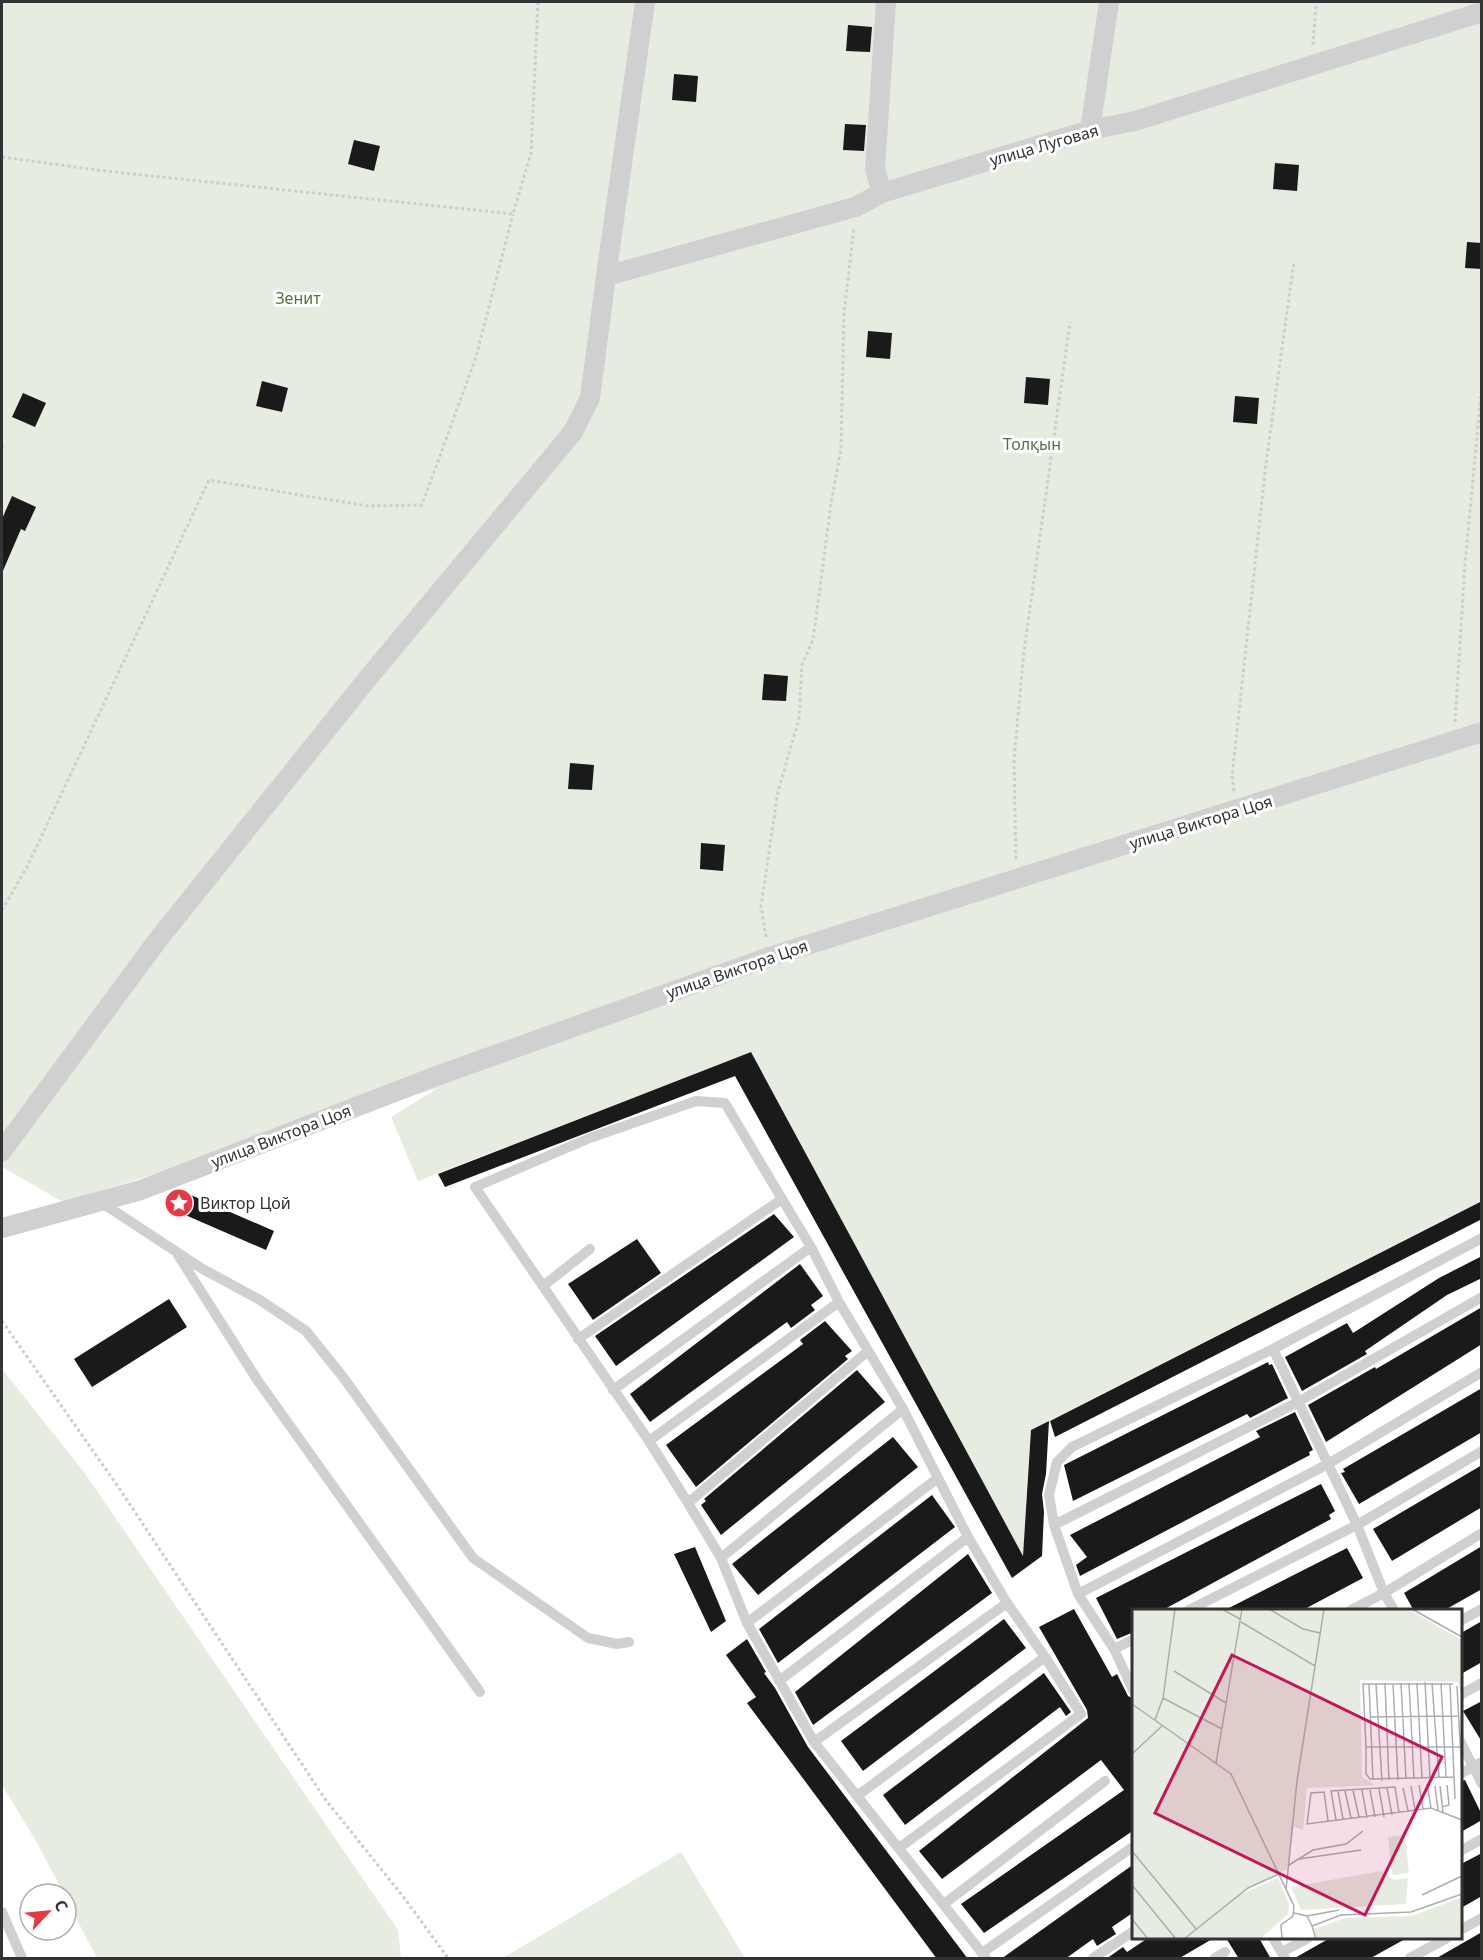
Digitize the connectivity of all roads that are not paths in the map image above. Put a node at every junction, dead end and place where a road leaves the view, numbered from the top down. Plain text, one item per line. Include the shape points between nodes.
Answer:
1 (645, 2) edge
2 (886, 2) edge
3 (1108, 2) edge
4 (1482, 12) edge
5 (1090, 130) junction
6 (882, 193) junction
7 (606, 276) junction
8 (1482, 732) edge
9 (2, 1151) edge
10 (783, 1199) junction
11 (99, 1201) junction
12 (2, 1228) edge
13 (1482, 1238) edge
14 (810, 1247) junction
15 (590, 1249) dead end
16 (177, 1252) junction
17 (543, 1286) junction
18 (1482, 1297) edge
19 (839, 1302) junction
20 (578, 1339) junction
21 (1273, 1349) junction
22 (867, 1352) junction
23 (1482, 1372) edge
24 (613, 1390) junction
25 (1298, 1402) junction
26 (903, 1409) junction
27 (649, 1441) junction
28 (1482, 1451) edge
29 (1328, 1464) junction
30 (938, 1478) junction
31 (688, 1503) junction
32 (1054, 1525) junction
33 (1357, 1525) junction
34 (1482, 1533) edge
35 (968, 1537) junction
36 (721, 1558) junction
37 (1384, 1593) junction
38 (1078, 1594) junction
39 (1007, 1603) junction
40 (1193, 1609) edge
41 (1355, 1609) edge
42 (1393, 1609) edge
43 (1482, 1610) edge
44 (1462, 1620) edge
45 (747, 1623) junction
46 (1132, 1640) edge
47 (629, 1642) dead end
48 (1114, 1649) junction
49 (1045, 1657) junction
50 (779, 1681) junction
51 (1482, 1683) edge
52 (1132, 1688) edge
53 (480, 1692) dead end
54 (1462, 1694) edge
55 (814, 1742) junction
56 (1462, 1742) edge
57 (1477, 1764) edge
58 (1462, 1773) edge
59 (1105, 1781) dead end
60 (1482, 1784) edge
61 (858, 1796) junction
62 (1482, 1839) edge
63 (1132, 1847) edge
64 (899, 1848) junction
65 (1462, 1850) edge
66 (944, 1904) junction
67 (2, 1912) edge
68 (1482, 1918) edge
69 (1462, 1929) edge
70 (1132, 1932) edge
71 (1274, 1939) edge
72 (1307, 1939) edge
73 (1445, 1939) edge
74 (1225, 1952) dead end
75 (984, 1956) edge
76 (1283, 1956) edge
77 (22, 1959) edge
78 (1094, 1959) edge
79 (1215, 1959) edge
80 (1410, 1959) edge

1 - 7 street
2 - 6 street via 875,169
3 - 5 street
4 - 5 street, улица Луговая via 1135,122
5 - 6 street, улица Луговая
6 - 7 street, улица Луговая via 855,207
7 - 9 street via 590,398 573,432 368,678 157,941
8 - 11 street, улица Виктора Цоя via 769,957 431,1078 141,1190
10 - 14 lane
10 - 17 lane via 725,1103 696,1101 590,1138 475,1187
10 - 20 lane
11 - 12 street, улица Виктора Цоя
11 - 16 lane
13 - 21 lane
14 - 19 lane
14 - 24 lane
15 - 17 lane
16 - 47 lane via 306,1331 473,1558 588,1638 617,1644
16 - 53 lane via 258,1381
17 - 20 lane
18 - 25 lane
19 - 22 lane
19 - 27 lane
20 - 24 lane
21 - 25 lane
21 - 32 lane via 1072,1447 1057,1462 1049,1495
22 - 26 lane
22 - 31 lane
23 - 29 lane
24 - 27 lane
25 - 29 lane
25 - 32 lane
26 - 30 lane
26 - 36 lane
27 - 31 lane
28 - 33 lane
29 - 33 lane
29 - 38 lane
30 - 35 lane
30 - 45 lane
31 - 36 lane
32 - 38 lane
33 - 37 lane
33 - 40 lane
34 - 37 lane
35 - 39 lane
35 - 50 lane
36 - 45 lane
37 - 41 lane
37 - 42 lane
38 - 48 lane
39 - 49 lane
39 - 55 lane
43 - 44 lane
45 - 50 lane
46 - 48 lane
48 - 52 lane
49 - 61 lane
49 - 64 lane via 1081,1714
50 - 55 lane
51 - 54 lane
55 - 61 lane
56 - 57 lane
57 - 58 lane
57 - 60 lane
59 - 66 lane
61 - 64 lane
62 - 65 lane
63 - 75 lane
64 - 66 lane
66 - 75 lane
67 - 77 lane
68 - 69 lane
70 - 78 lane
71 - 76 lane
72 - 76 lane
73 - 80 lane
74 - 79 lane

